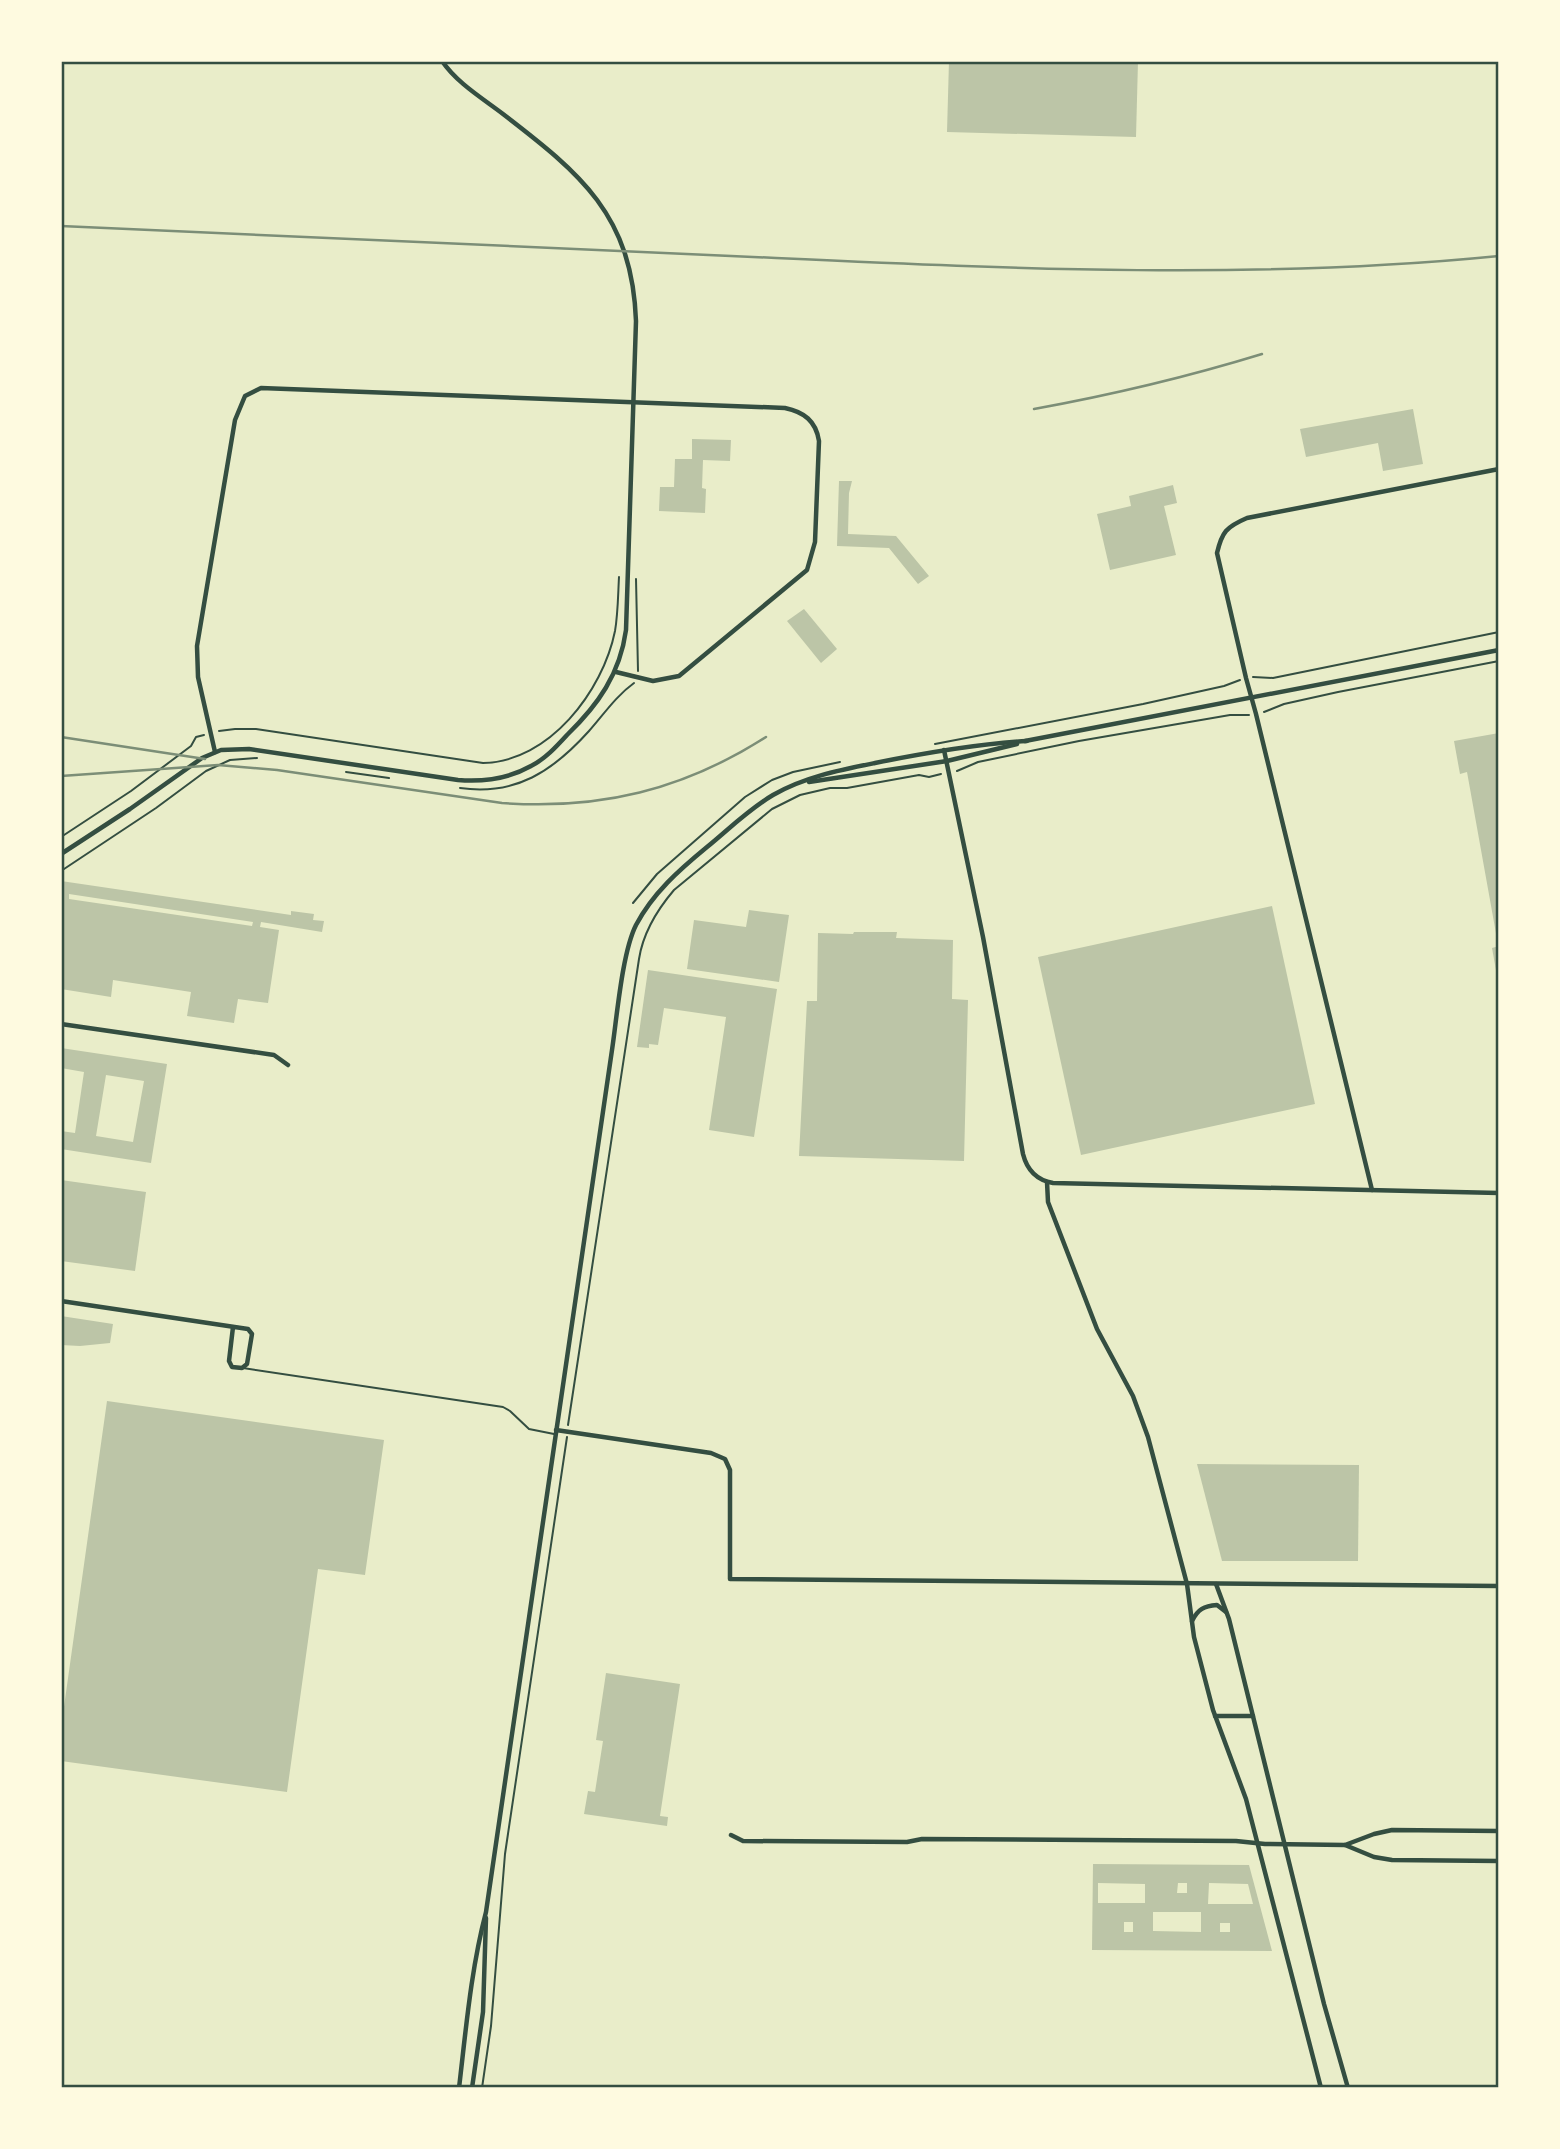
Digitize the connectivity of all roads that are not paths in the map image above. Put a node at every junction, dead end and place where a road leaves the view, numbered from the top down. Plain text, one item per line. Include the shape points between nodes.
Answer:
1 (442, 61) edge
2 (1499, 469) edge
3 (1499, 650) edge
4 (615, 672) junction
5 (1251, 697) junction
6 (1027, 741) junction
7 (944, 750) junction
8 (215, 752) junction
9 (947, 761) junction
10 (800, 782) junction
11 (61, 854) edge
12 (61, 1024) edge
13 (288, 1065) dead end
14 (1047, 1182) junction
15 (1372, 1190) junction
16 (1499, 1193) edge
17 (61, 1301) edge
18 (233, 1327) junction
19 (242, 1368) junction
20 (556, 1432) junction
21 (1187, 1584) junction
22 (1216, 1584) junction
23 (1499, 1586) edge
24 (1226, 1612) junction
25 (1192, 1622) junction
26 (1215, 1716) junction
27 (1253, 1716) junction
28 (1499, 1831) edge
29 (730, 1835) dead end
30 (1258, 1843) junction
31 (1284, 1845) junction
32 (1345, 1845) junction
33 (1499, 1861) edge
34 (486, 1912) junction
35 (459, 2088) edge
36 (472, 2088) edge
37 (1321, 2088) edge
38 (1348, 2088) edge

1 - 4 street via 458,80 573,170 599,201 630,270 636,305 626,630
2 - 5 street via 1258,515 1227,530 1217,553
3 - 5 street
4 - 8 street via 593,707 553,750 530,767 501,778 458,780 249,749
4 - 8 street via 653,681 679,676 807,570 815,542 819,441 806,415 785,408 261,388 245,396 234,420 197,646 198,677
5 - 6 street
5 - 15 street
6 - 7 street
6 - 9 street
7 - 9 street
7 - 10 street
8 - 11 street
9 - 10 street
9 - 14 street via 1023,1154 1030,1171
10 - 20 street via 747,812 685,865 658,891 635,927
12 - 13 street via 274,1055
14 - 15 street
14 - 21 street via 1048,1202 1088,1308 1144,1422
15 - 16 street
17 - 18 street
18 - 19 street via 229,1362
18 - 19 street via 248,1329 251,1334 247,1364
19 - 20 lane via 503,1407 529,1429
20 - 21 street via 711,1453 725,1459 730,1470 730,1579
20 - 34 street
21 - 22 street
21 - 25 street
22 - 23 street
22 - 24 street
24 - 25 street via 1217,1605 1204,1607
24 - 27 street
25 - 26 street
26 - 27 street
26 - 30 street
27 - 31 street
28 - 32 street via 1392,1830
29 - 30 street via 743,1841
30 - 31 street
30 - 37 street
31 - 32 street
31 - 38 street
32 - 33 street via 1392,1860
34 - 35 street
34 - 36 street via 483,2012

